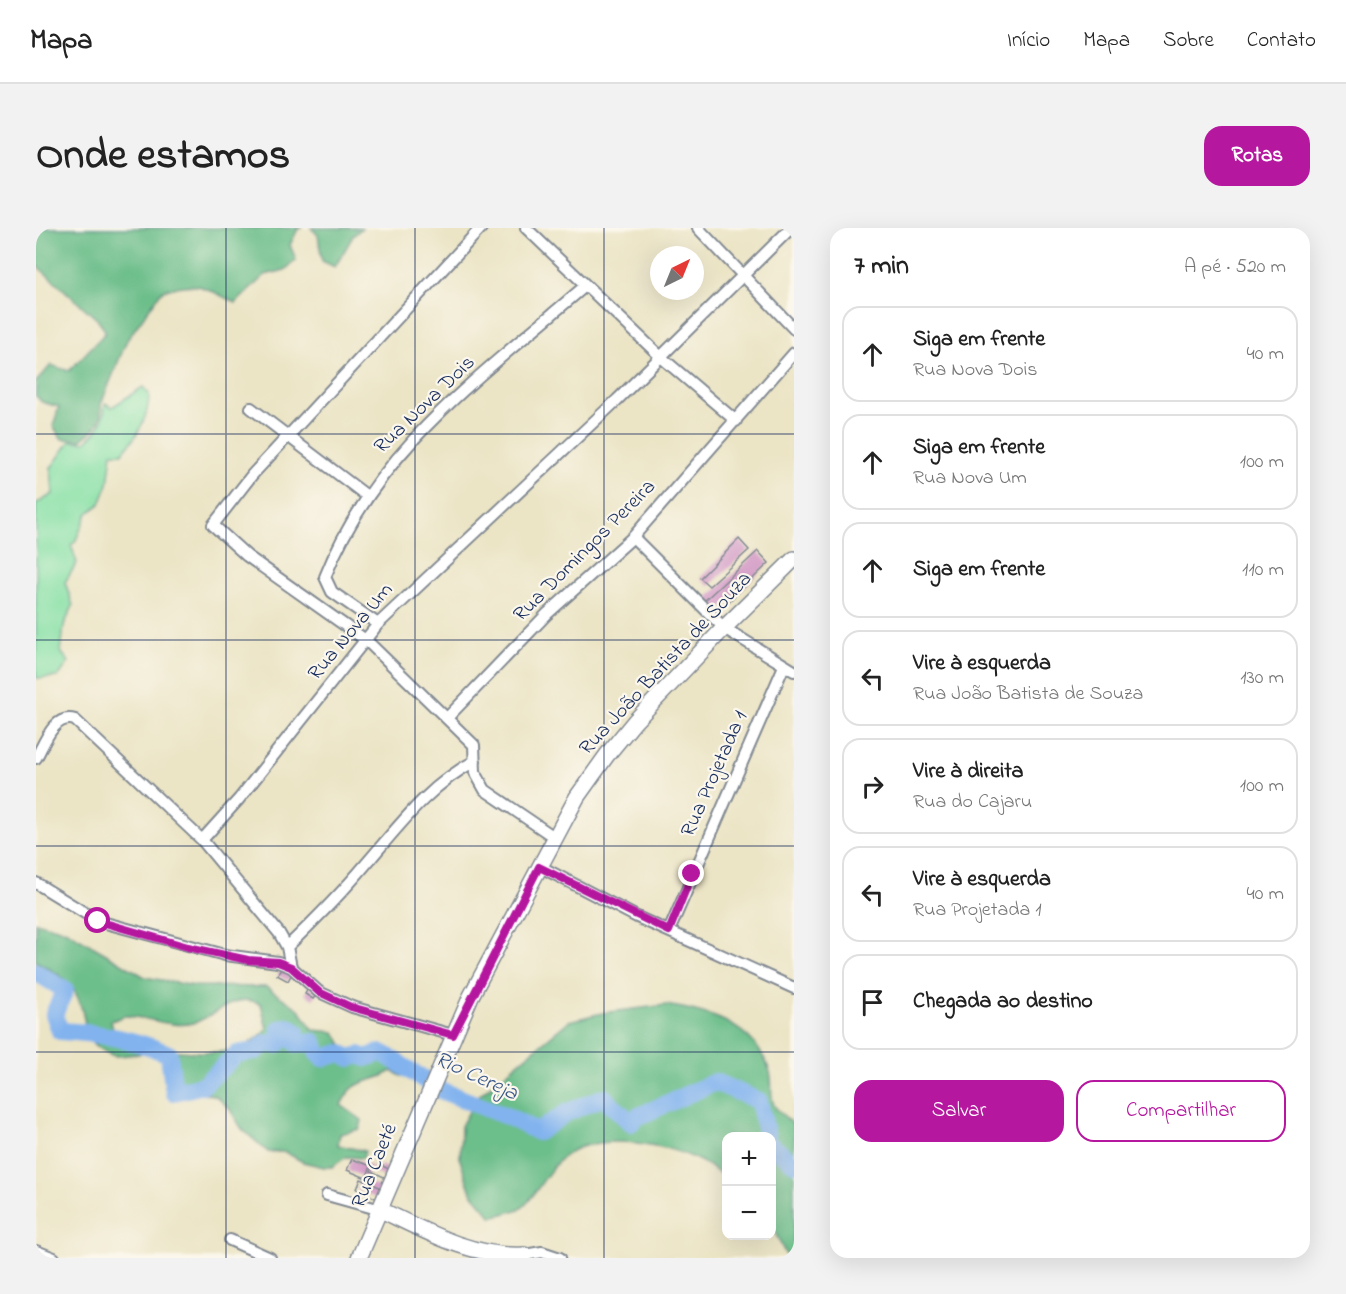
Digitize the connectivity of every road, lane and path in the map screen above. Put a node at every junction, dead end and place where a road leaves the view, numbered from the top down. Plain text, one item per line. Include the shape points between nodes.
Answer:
1 (481, 228) edge
2 (526, 228) edge
3 (698, 228) edge
4 (792, 229) edge
5 (741, 276) junction
6 (585, 286) junction
7 (794, 329) edge
8 (794, 353) edge
9 (661, 357) junction
10 (251, 408) dead end
11 (736, 421) junction
12 (289, 437) junction
13 (367, 496) junction
14 (633, 537) junction
15 (794, 559) edge
16 (378, 624) junction
17 (724, 628) junction
18 (367, 641) junction
19 (789, 669) edge
20 (447, 718) junction
21 (36, 758) edge
22 (475, 761) junction
23 (554, 837) junction
24 (202, 840) junction
25 (539, 867) junction
26 (36, 883) edge
27 (669, 931) junction
28 (287, 947) junction
29 (291, 967) junction
30 (793, 986) edge
31 (453, 1035) junction
32 (430, 1086) joint
33 (327, 1195) dead end
34 (381, 1210) junction
35 (230, 1240) dead end
36 (36, 1251) edge
37 (523, 1256) edge
38 (54, 1258) edge
39 (270, 1258) edge
40 (359, 1258) edge
41 (560, 1258) edge

1 - 12 street
2 - 6 street
3 - 5 street
4 - 5 street, Rua Nova Um
5 - 7 street
5 - 9 street, Rua Nova Um
6 - 9 street
6 - 13 street, Rua Nova Dois via 418,433
8 - 11 street, Rua Domingos Pereira
9 - 11 street
9 - 16 street, Rua Nova Um
10 - 12 street
11 - 14 street, Rua Domingos Pereira
12 - 13 street
12 - 18 street via 252,475 213,525 247,556
13 - 16 street, Rua Nova Dois via 325,577 332,592
14 - 17 street
14 - 20 street, Rua Domingos Pereira via 547,614
15 - 17 street, Rua João Batista de Souza
16 - 18 street, Rua Nova Um
17 - 19 street
17 - 23 street, Rua João Batista de Souza via 607,755
18 - 20 street
18 - 24 street, Rua Nova Um
19 - 27 street, Rua Projetada 1
20 - 22 street via 474,746
21 - 24 street via 59,721 75,720
22 - 23 street via 477,777 485,790
22 - 28 street via 456,771 414,808 336,898
23 - 25 street, Rua João Batista de Souza
24 - 28 street via 264,912
25 - 27 street
25 - 31 street, Rua João Batista de Souza
26 - 29 street via 98,921 237,958
27 - 30 street
28 - 29 street
29 - 31 street via 319,992 351,1007
31 - 32 street, Rua João Batista de Souza
32 - 34 street, Rua Caeté
33 - 34 street
34 - 37 street via 474,1252
34 - 40 street, Rua Caeté
35 - 39 street
36 - 38 street
37 - 41 street via 542,1252

